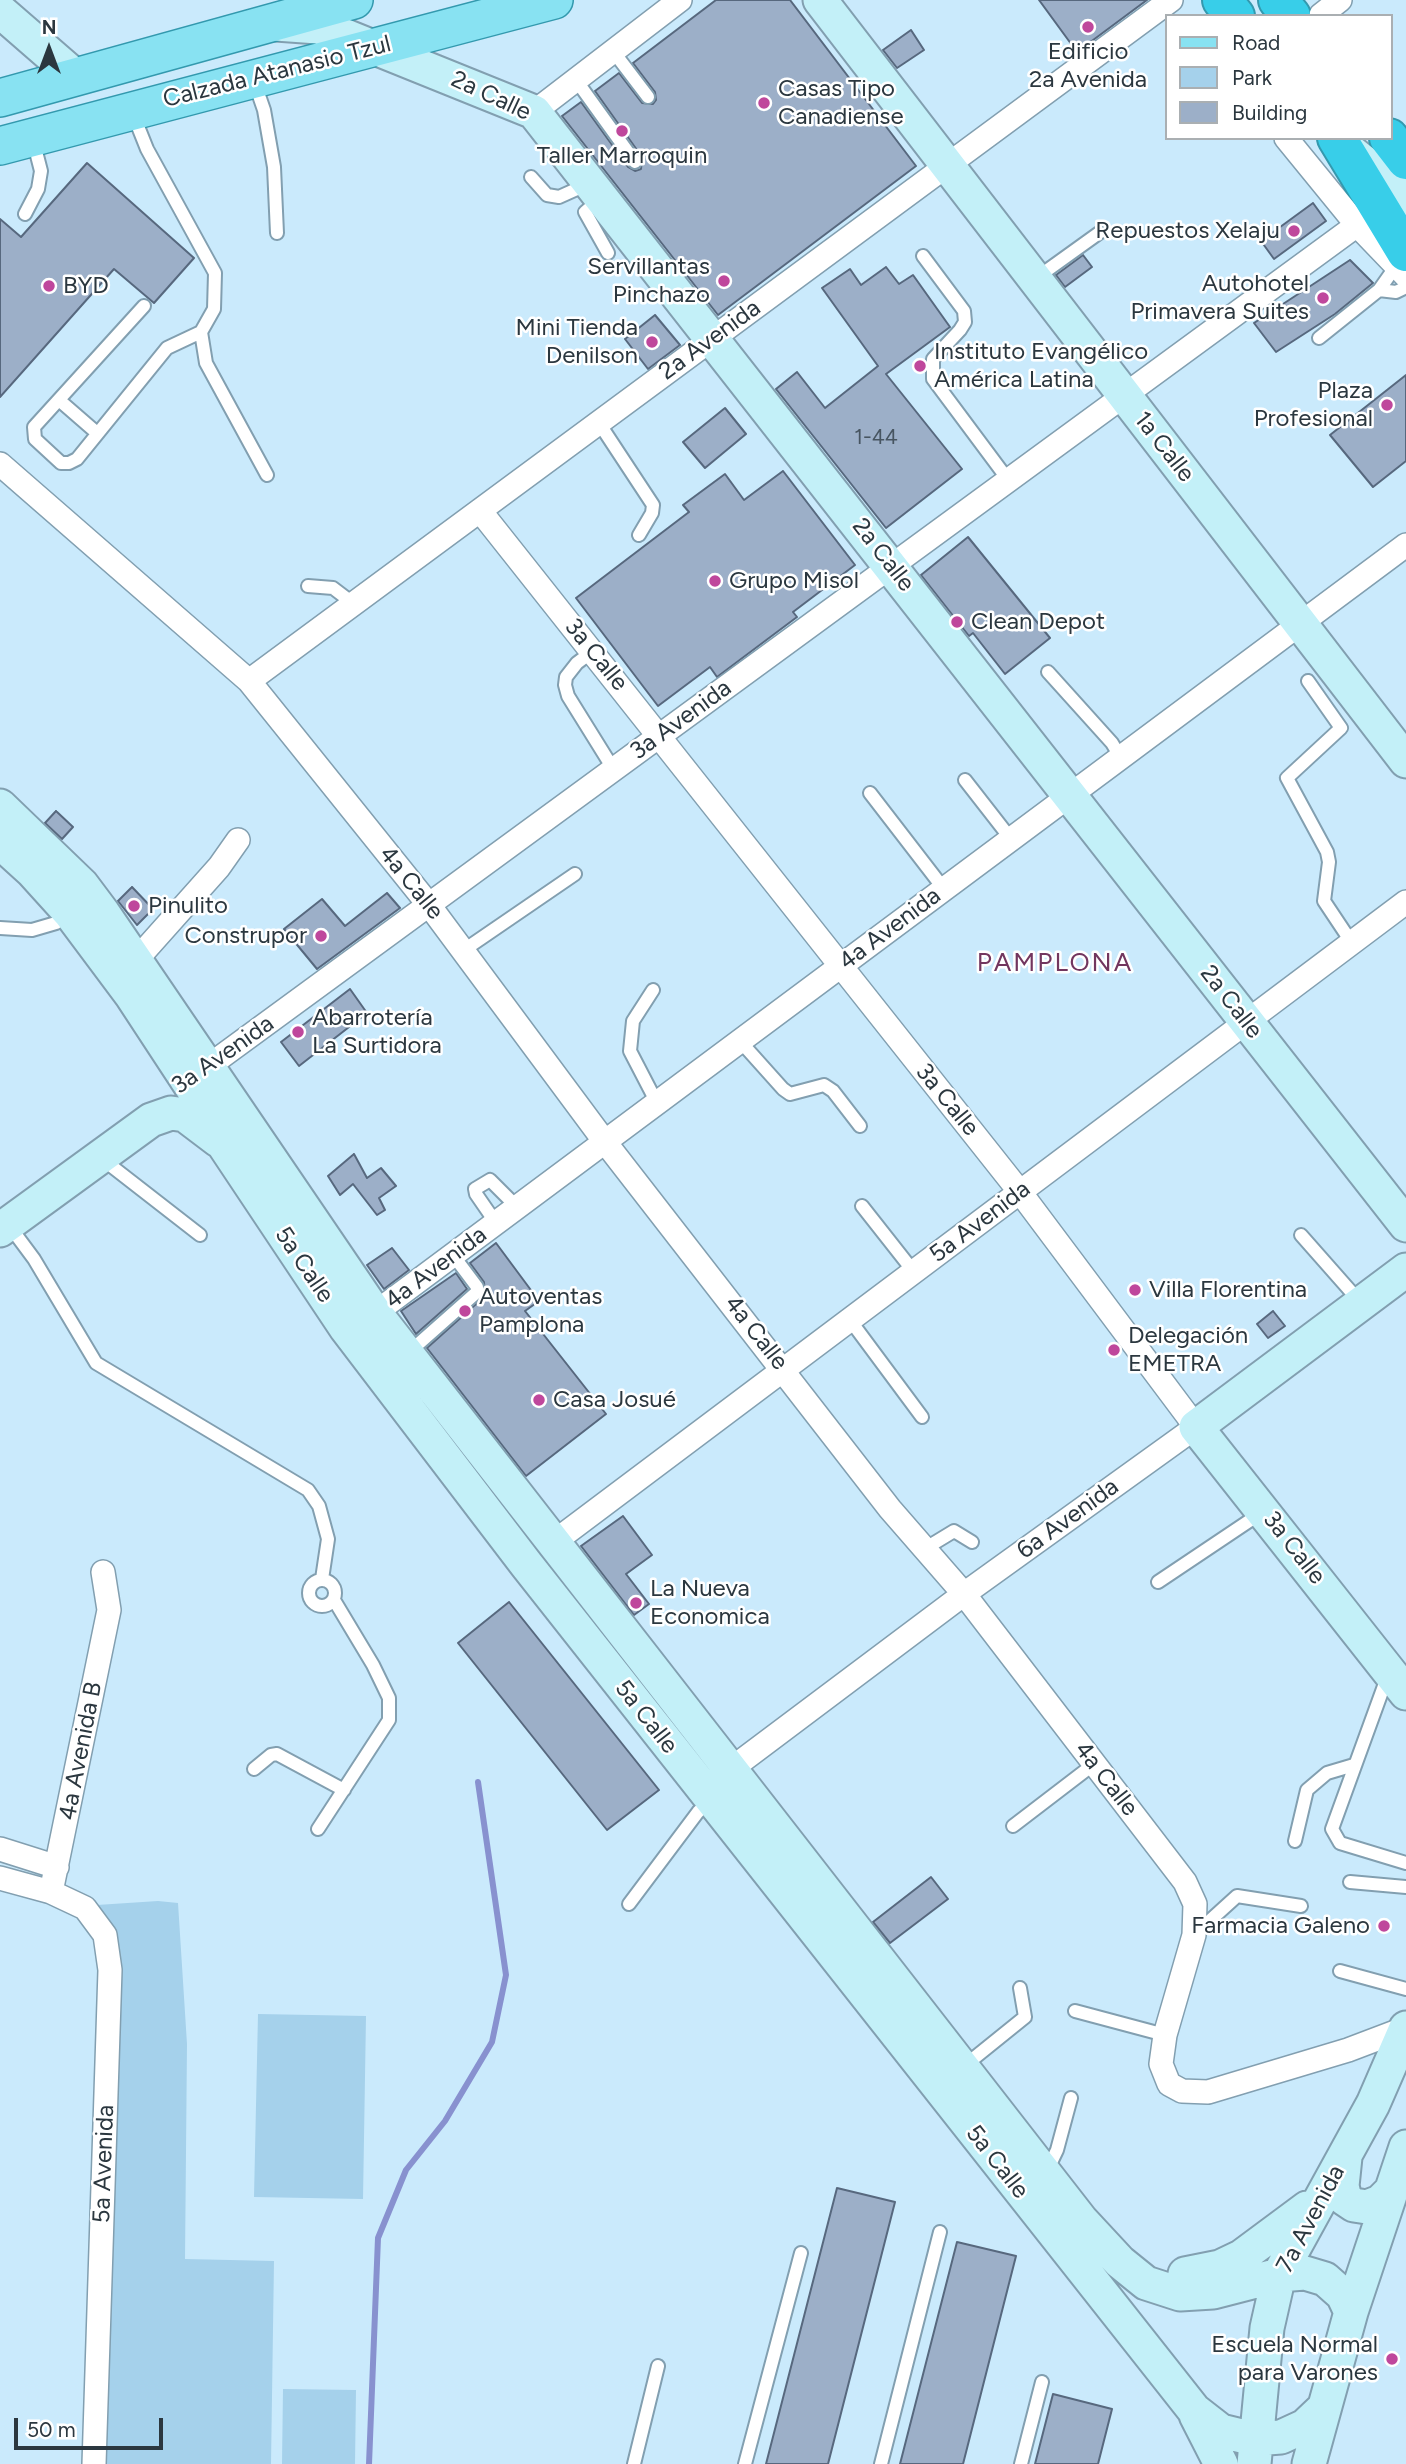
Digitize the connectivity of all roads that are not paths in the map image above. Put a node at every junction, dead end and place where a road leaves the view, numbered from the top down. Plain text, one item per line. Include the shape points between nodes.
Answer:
1 (354, 0) edge
2 (554, 0) edge
3 (680, 0) edge
4 (820, 0) edge
5 (1172, 0) edge
6 (1222, 0) edge
7 (1278, 0) edge
8 (1340, 0) edge
9 (0, 11) edge
10 (1183, 14) edge
11 (1233, 14) edge
12 (1289, 14) edge
13 (1322, 14) edge
14 (263, 25) junction
15 (377, 47) junction
16 (613, 51) junction
17 (76, 77) junction
18 (253, 77) junction
19 (576, 80) junction
20 (648, 97) dead end
21 (0, 98) edge
22 (132, 110) junction
23 (534, 112) junction
24 (1288, 140) edge
25 (1391, 140) edge
26 (16, 141) edge
27 (1339, 141) edge
28 (1406, 160) edge
29 (635, 162) dead end
30 (948, 167) junction
31 (531, 177) dead end
32 (597, 189) junction
33 (1406, 204) edge
34 (25, 214) dead end
35 (1357, 225) junction
36 (276, 233) dead end
37 (1099, 233) dead end
38 (607, 253) dead end
39 (923, 256) dead end
40 (1403, 265) edge
41 (1035, 279) junction
42 (1406, 287) edge
43 (1379, 290) junction
44 (144, 306) dead end
45 (201, 332) junction
46 (713, 337) junction
47 (1319, 338) dead end
48 (1124, 396) junction
49 (59, 400) junction
50 (598, 423) junction
51 (97, 433) junction
52 (0, 464) edge
53 (267, 475) dead end
54 (1009, 481) junction
55 (481, 512) junction
56 (639, 535) dead end
57 (1406, 545) edge
58 (892, 566) junction
59 (307, 586) dead end
60 (354, 604) junction
61 (1300, 624) junction
62 (593, 651) junction
63 (1048, 672) dead end
64 (249, 681) junction
65 (1308, 681) dead end
66 (660, 736) junction
67 (1121, 758) junction
68 (1406, 761) edge
69 (614, 769) junction
70 (965, 780) dead end
71 (870, 793) dead end
72 (1070, 795) junction
73 (0, 806) edge
74 (1011, 839) junction
75 (238, 840) dead end
76 (0, 842) edge
77 (575, 874) dead end
78 (944, 889) junction
79 (1406, 902) edge
80 (429, 905) junction
81 (85, 918) junction
82 (0, 928) edge
83 (1352, 943) junction
84 (464, 950) junction
85 (137, 959) junction
86 (840, 967) junction
87 (653, 990) dead end
88 (1247, 1021) junction
89 (740, 1041) junction
90 (198, 1073) junction
91 (657, 1103) junction
92 (860, 1126) dead end
93 (218, 1131) junction
94 (605, 1142) junction
95 (101, 1158) junction
96 (1020, 1192) junction
97 (862, 1206) dead end
98 (517, 1207) junction
99 (3, 1221) edge
100 (496, 1223) junction
101 (1406, 1225) edge
102 (200, 1235) dead end
103 (1301, 1235) dead end
104 (453, 1255) junction
105 (1406, 1270) edge
106 (914, 1272) junction
107 (1361, 1303) junction
108 (375, 1313) junction
109 (850, 1320) junction
110 (407, 1354) junction
111 (784, 1370) junction
112 (922, 1417) dead end
113 (1196, 1427) junction
114 (1264, 1510) junction
115 (554, 1542) junction
116 (972, 1542) dead end
117 (926, 1549) junction
118 (103, 1572) dead end
119 (322, 1579) junction
120 (1158, 1582) dead end
121 (964, 1594) junction
122 (334, 1600) junction
123 (1398, 1682) edge
124 (1094, 1764) junction
125 (1354, 1765) junction
126 (254, 1769) dead end
127 (731, 1769) junction
128 (344, 1790) junction
129 (711, 1800) junction
130 (1013, 1826) dead end
131 (318, 1829) dead end
132 (1295, 1841) dead end
133 (0, 1849) edge
134 (1406, 1863) edge
135 (57, 1867) junction
136 (0, 1878) edge
137 (1350, 1882) dead end
138 (1406, 1887) edge
139 (51, 1892) junction
140 (629, 1904) dead end
141 (1301, 1906) dead end
142 (1194, 1935) junction
143 (1340, 1971) dead end
144 (1020, 1988) dead end
145 (1406, 1989) edge
146 (1075, 2011) dead end
147 (1406, 2028) edge
148 (1165, 2035) junction
149 (963, 2067) junction
150 (1071, 2098) dead end
151 (1406, 2147) edge
152 (1346, 2154) junction
153 (1046, 2174) junction
154 (1394, 2188) junction
155 (1323, 2196) junction
156 (940, 2232) dead end
157 (801, 2253) dead end
158 (1121, 2262) junction
159 (1279, 2275) junction
160 (1351, 2312) junction
161 (658, 2366) dead end
162 (1042, 2382) dead end
163 (1324, 2408) junction
164 (1194, 2410) junction
165 (1254, 2452) edge
166 (94, 2464) edge
167 (634, 2464) edge
168 (745, 2464) edge
169 (881, 2464) edge
170 (1021, 2464) edge
171 (1221, 2464) edge
172 (1310, 2464) edge

1 - 14 main road, Calzada Atanasio Tzul
2 - 15 main road, Calzada Atanasio Tzul
3 - 16 street
4 - 30 main road, 1a Calle
5 - 10 street
5 - 30 street, 2a Avenida
6 - 11 highway
7 - 12 highway
8 - 13 street
9 - 17 main road
14 - 15 main road, 2a Calle via 318,27
14 - 17 main road, Calzada Atanasio Tzul
15 - 18 main road, Calzada Atanasio Tzul
15 - 23 main road, 2a Calle
16 - 19 street
16 - 20 lane
17 - 21 main road, Calzada Atanasio Tzul
18 - 22 main road, Calzada Atanasio Tzul
18 - 36 lane via 274,167
19 - 23 street
19 - 29 lane
22 - 26 main road, Calzada Atanasio Tzul
22 - 45 lane via 147,149 215,273 214,309
23 - 32 main road, 2a Calle
24 - 35 street
25 - 28 highway
26 - 34 lane via 41,171
27 - 33 main road
27 - 40 highway
30 - 41 main road, 1a Calle
30 - 46 street, 2a Avenida
31 - 32 lane via 547,195
32 - 38 lane via 585,212
32 - 46 main road, 2a Calle
35 - 40 street
35 - 48 street, 3a Avenida
37 - 41 lane
39 - 54 lane via 964,311 965,322 933,359 933,379
40 - 43 lane
41 - 48 main road, 1a Calle
42 - 43 lane via 1395,292
43 - 47 lane
44 - 49 lane
45 - 51 lane via 167,348
45 - 53 lane via 206,363
46 - 50 street, 2a Avenida
46 - 58 main road, 2a Calle
48 - 54 street, 3a Avenida
48 - 61 main road, 1a Calle
49 - 51 lane
49 - 51 lane via 33,433 61,463 77,459
50 - 55 street, 2a Avenida
50 - 56 lane via 653,505
52 - 64 street, 4a Calle
54 - 58 street, 3a Avenida
55 - 60 street, 2a Avenida
55 - 62 street, 3a Calle
57 - 61 street, 4a Avenida
58 - 66 street, 3a Avenida
58 - 72 main road, 2a Calle
59 - 60 lane via 333,588
60 - 64 street, 2a Avenida
61 - 67 street, 4a Avenida
61 - 68 main road, 1a Calle
62 - 66 street, 3a Calle
62 - 69 lane via 566,677 565,685
63 - 67 lane
64 - 80 street, 4a Calle
65 - 83 lane via 1341,728 1287,778 1327,852 1324,901
66 - 69 street, 3a Avenida
66 - 86 street, 3a Calle
67 - 72 street, 4a Avenida
69 - 80 street, 3a Avenida
70 - 74 lane
71 - 78 lane
72 - 74 street, 4a Avenida
72 - 88 main road, 2a Calle
73 - 81 main road, 5a Calle via 82,886
74 - 78 street, 4a Avenida
75 - 85 street
76 - 81 main road, 5a Calle
77 - 84 lane
78 - 86 street, 4a Avenida
79 - 83 street, 5a Avenida
80 - 84 street, 4a Calle
80 - 90 street, 3a Avenida
81 - 82 lane via 32,930
81 - 85 main road, 5a Calle
81 - 90 main road, 5a Calle via 132,996
83 - 88 street, 5a Avenida
84 - 94 street, 4a Calle
85 - 90 main road, 5a Calle
86 - 89 street, 4a Avenida
86 - 96 street, 3a Calle
87 - 91 lane via 633,1021 630,1051
88 - 96 street, 5a Avenida
88 - 101 main road, 2a Calle
89 - 91 street, 4a Avenida
89 - 92 lane via 790,1094 824,1085
90 - 93 main road, 5a Calle
90 - 99 main road, 3a Avenida
90 - 108 main road, 5a Calle
91 - 94 street, 4a Avenida
93 - 95 main road, 3a Avenida via 171,1113 151,1120
93 - 129 main road, 5a Calle via 346,1328
94 - 98 street, 4a Avenida
94 - 111 street, 4a Calle
95 - 99 main road, 3a Avenida
95 - 102 lane
96 - 106 street, 5a Avenida
96 - 113 street, 3a Calle
97 - 106 lane
98 - 100 street, 4a Avenida
98 - 100 lane via 490,1180 475,1189
99 - 119 lane via 34,1259 96,1363 308,1490 319,1506 328,1539
100 - 104 street, 4a Avenida
103 - 107 lane
104 - 108 street, 4a Avenida
104 - 110 lane via 477,1292
105 - 107 main road, 6a Avenida
106 - 109 street, 5a Avenida
107 - 113 main road, 6a Avenida
108 - 110 main road, 5a Calle
109 - 111 street, 5a Avenida
109 - 112 lane
110 - 115 main road, 5a Calle
111 - 115 street, 5a Avenida
111 - 117 street, 4a Calle
113 - 114 main road, 3a Calle
113 - 121 street, 6a Avenida
114 - 120 lane
114 - 123 main road, 3a Calle
115 - 127 main road, 5a Calle
116 - 117 lane via 954,1531
117 - 121 street, 4a Calle
118 - 135 street, 4a Avenida B via 109,1610
119 - 122 lane via 334,1586
119 - 122 lane via 310,1586 310,1600 322,1607
121 - 124 street, 4a Calle
121 - 127 street, 6a Avenida
122 - 128 lane via 389,1698 389,1720
123 - 125 lane
124 - 130 lane
124 - 142 street, 4a Calle via 1185,1882 1195,1904
125 - 132 lane via 1327,1773 1307,1790
125 - 134 lane via 1332,1829 1334,1836 1340,1843
126 - 128 lane via 277,1754
127 - 149 main road, 5a Calle
128 - 131 lane
129 - 140 lane
129 - 164 main road, 5a Calle
133 - 135 street
135 - 139 street, 4a Avenida B
136 - 139 street, 5a Avenida
137 - 138 lane
139 - 166 street, 5a Avenida via 85,1908 105,1935 110,1970
141 - 142 lane via 1237,1896
142 - 148 street, 4a Calle
143 - 145 lane
144 - 149 lane via 1026,2017
146 - 148 lane
147 - 148 street, 4a Calle via 1208,2092 1182,2091 1169,2084 1161,2064
147 - 152 main road, 7a Avenida
149 - 153 main road, 5a Calle
150 - 153 lane
151 - 154 main road
152 - 154 main road via 1345,2199 1367,2207
152 - 155 main road, 7a Avenida
153 - 158 main road, 5a Calle
154 - 160 main road
155 - 158 main road via 1270,2237 1220,2267 1188,2275
155 - 159 main road, 7a Avenida
156 - 169 lane
157 - 168 lane
158 - 159 main road, 5a Calle via 1146,2283 1180,2294 1213,2292
159 - 160 main road, 5a Calle via 1305,2273 1325,2279 1343,2295
159 - 165 main road, 7a Avenida via 1267,2328
160 - 163 main road
161 - 167 lane
162 - 170 lane
163 - 165 main road, 5a Calle via 1305,2426
163 - 172 main road
164 - 165 main road, 5a Calle
164 - 171 main road

